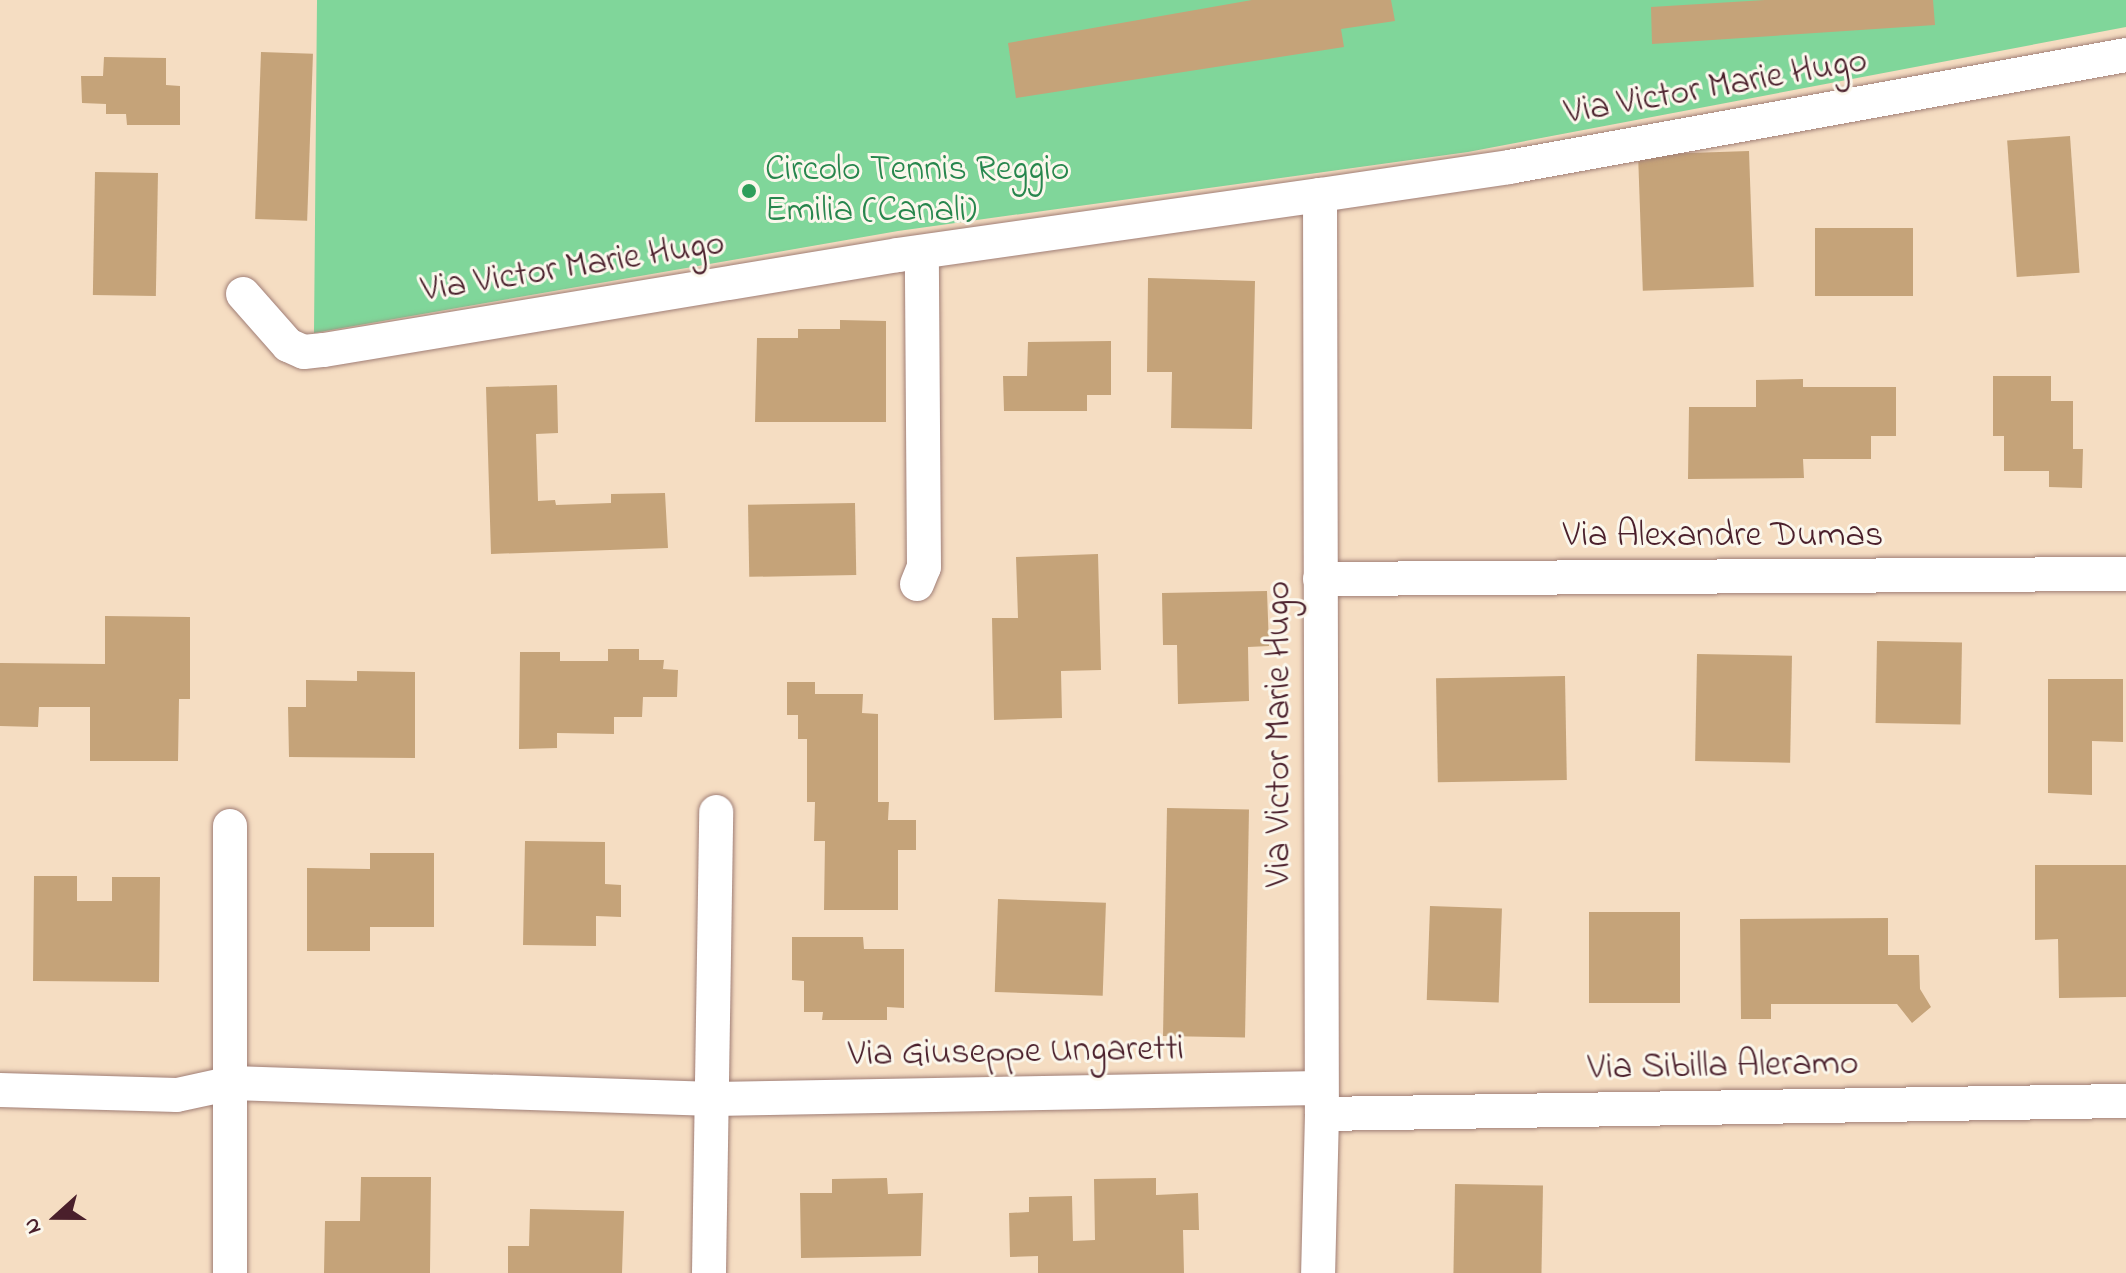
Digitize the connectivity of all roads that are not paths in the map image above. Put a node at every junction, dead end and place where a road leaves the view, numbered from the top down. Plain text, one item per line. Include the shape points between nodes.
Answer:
1 (2126, 55) edge
2 (1320, 195) junction
3 (922, 252) junction
4 (243, 294) dead end
5 (2126, 574) edge
6 (1320, 579) junction
7 (917, 584) dead end
8 (716, 812) dead end
9 (230, 826) dead end
10 (232, 1083) junction
11 (0, 1090) edge
12 (714, 1099) junction
13 (1321, 1101) junction
14 (2126, 1101) edge
15 (230, 1273) edge
16 (709, 1273) edge
17 (1318, 1273) edge

1 - 2 street, Via Victor Marie Hugo via 1509,167
2 - 3 street, Via Victor Marie Hugo
2 - 6 street, Via Victor Marie Hugo
3 - 4 street, Via Victor Marie Hugo via 304,352 288,345
3 - 7 street via 924,567
5 - 6 street, Via Alexandre Dumas
6 - 13 street, Via Victor Marie Hugo
8 - 12 street
9 - 10 street
10 - 11 street, Via Giuseppe Ungaretti via 177,1095
10 - 12 street, Via Giuseppe Ungaretti
10 - 15 street
12 - 13 street, Via Giuseppe Ungaretti
12 - 16 street
13 - 14 street, Via Sibilla Aleramo
13 - 17 street, Via Victor Marie Hugo

